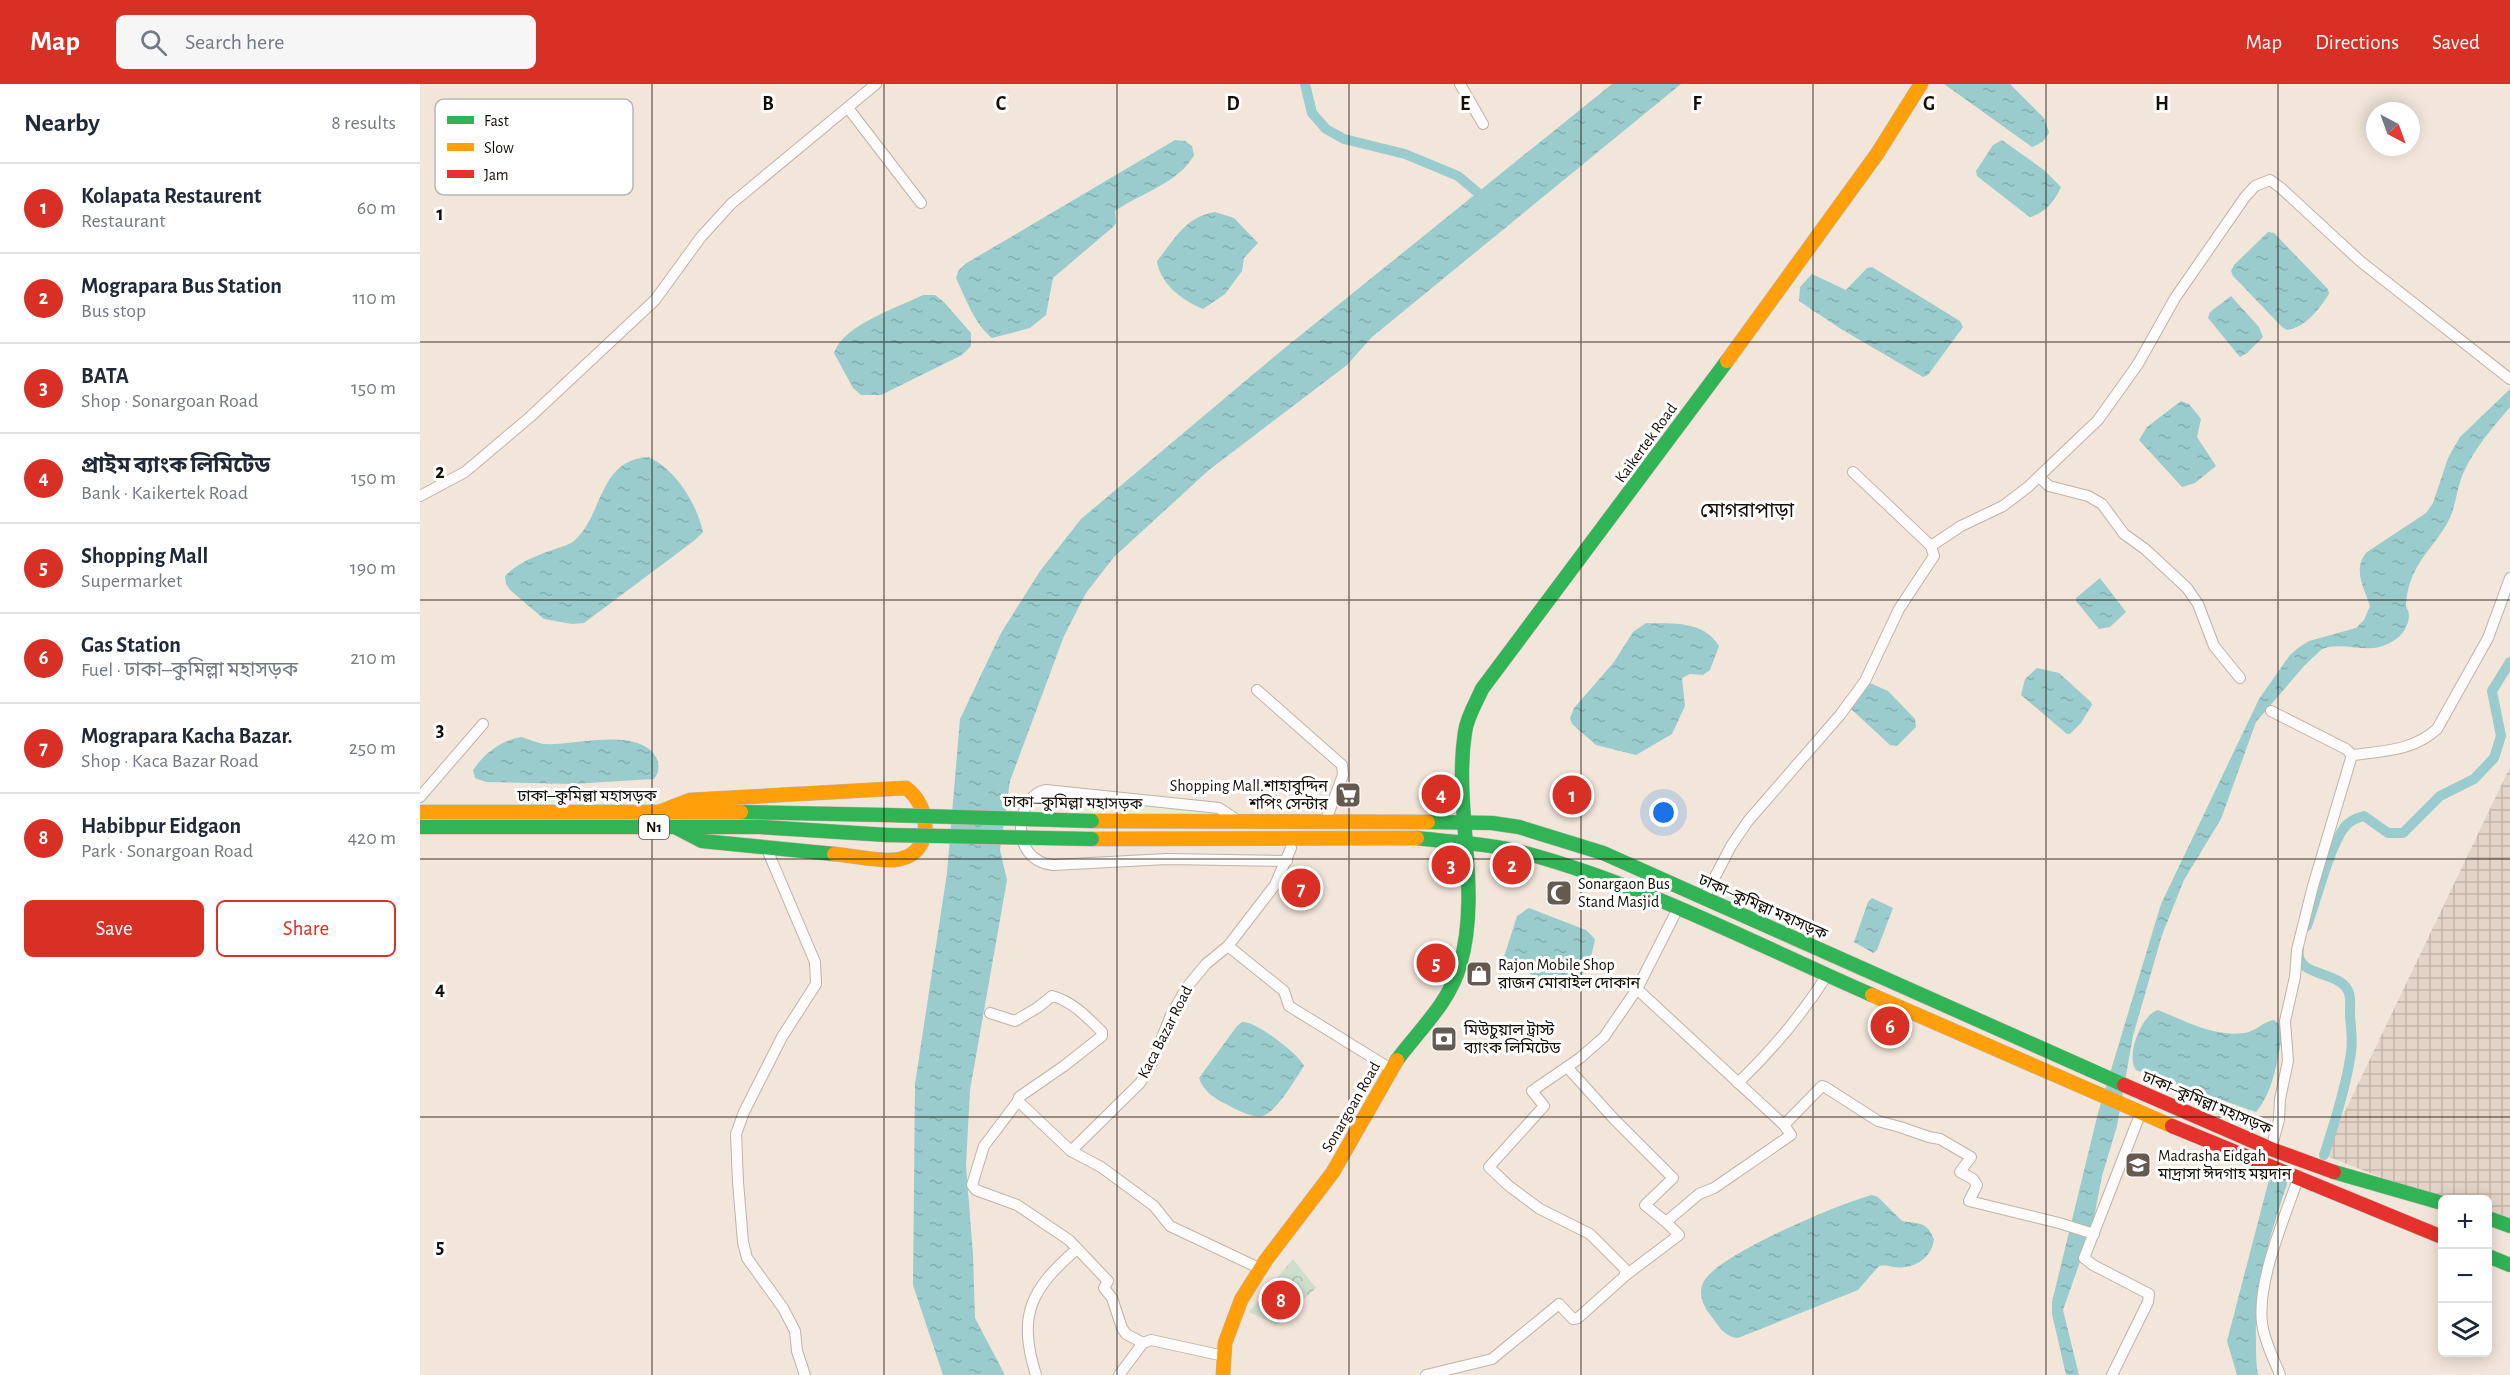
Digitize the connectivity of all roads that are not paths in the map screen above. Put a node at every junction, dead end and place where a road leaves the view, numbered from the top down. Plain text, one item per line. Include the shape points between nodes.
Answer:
1 (876, 84) edge
2 (1460, 84) edge
3 (1922, 84) edge
4 (848, 108) junction
5 (1483, 124) dead end
6 (921, 203) dead end
7 (2507, 377) edge
8 (1853, 472) dead end
9 (2039, 477) junction
10 (420, 496) edge
11 (1931, 546) junction
12 (2510, 578) edge
13 (2240, 678) dead end
14 (1257, 690) dead end
15 (2271, 711) dead end
16 (483, 724) dead end
17 (2352, 755) junction
18 (420, 797) edge
19 (420, 812) edge
20 (658, 813) junction
21 (1326, 820) junction
22 (1238, 822) junction
23 (1466, 822) junction
24 (420, 827) edge
25 (675, 827) junction
26 (1174, 840) junction
27 (766, 847) junction
28 (1467, 848) junction
29 (1289, 854) junction
30 (1704, 898) junction
31 (1674, 916) junction
32 (1228, 946) junction
33 (1808, 966) junction
34 (1827, 975) junction
35 (1637, 989) junction
36 (990, 1013) dead end
37 (1567, 1067) junction
38 (1391, 1069) junction
39 (1738, 1083) junction
40 (1018, 1101) junction
41 (2135, 1109) junction
42 (1784, 1125) junction
43 (2271, 1149) junction
44 (1071, 1151) junction
45 (2299, 1176) junction
46 (2438, 1202) edge
47 (2492, 1220) edge
48 (1666, 1222) junction
49 (2510, 1226) edge
50 (2094, 1234) junction
51 (2438, 1235) edge
52 (1077, 1249) junction
53 (2492, 1258) edge
54 (2510, 1265) edge
55 (1261, 1269) junction
56 (1626, 1275) junction
57 (1143, 1343) junction
58 (1224, 1356) junction
59 (805, 1375) edge
60 (1036, 1375) edge
61 (1119, 1375) edge
62 (1223, 1375) edge
63 (1425, 1375) edge
64 (2112, 1375) edge
65 (2280, 1375) edge

1 - 4 street
2 - 5 street
3 - 23 main road, Kaikertek Road via 1877,154 1673,435 1482,689 1465,730
4 - 6 street
4 - 10 street via 731,204 701,237 655,300 622,333 465,472
7 - 9 street via 2360,261 2270,180 2255,186 2245,198 2175,298 2138,364 2098,420
8 - 11 street
9 - 11 street via 2003,506
9 - 13 street via 2049,486 2088,496 2102,504 2124,534 2187,588 2198,604 2214,646
11 - 30 street via 1934,556 1899,609 1865,681 1833,724 1748,821
12 - 17 street via 2488,639 2437,729 2426,739 2402,748
14 - 21 street via 1342,765 1343,775
15 - 17 street
16 - 18 street
17 - 43 street via 2297,950 2285,1021 2288,1061
19 - 20 main road, ঢাকা–কুমিল্লা মহাসড়ক / N1
20 - 22 main road, ঢাকা–কুমিল্লা মহাসড়ক / N1, bridge
20 - 27 main road via 690,800 906,788 918,797 924,812 921,846 908,858 899,860
21 - 22 main road, ঢাকা–কুমিল্লা মহাসড়ক / N1
21 - 23 main road, ঢাকা–কুমিল্লা মহাসড়ক / N1
22 - 29 street via 1220,808 1046,790 1028,801 1021,833 1028,854 1038,862 1053,865
23 - 28 main road, Kaikertek Road
23 - 30 main road, ঢাকা–কুমিল্লা মহাসড়ক / N1 via 1519,827 1572,842
24 - 25 main road, ঢাকা–কুমিল্লা মহাসড়ক / N1
25 - 26 main road, ঢাকা–কুমিল্লা মহাসড়ক / N1, bridge via 760,826 887,835
25 - 27 main road via 702,841
26 - 28 main road, ঢাকা–কুমিল্লা মহাসড়ক / N1 via 1405,837
26 - 29 main road
27 - 59 street via 815,962 816,984 782,1037 736,1134 742,1242 747,1258 795,1331
28 - 29 main road
28 - 31 main road via 1575,877
28 - 33 main road, ঢাকা–কুমিল্লা মহাসড়ক / N1 via 1517,851 1627,886
28 - 38 main road, Sonargoan Road via 1467,931 1462,960 1447,996
29 - 32 street, Kaca Bazar Road via 1275,885
30 - 43 main road, ঢাকা–কুমিল্লা মহাসড়ক / N1
31 - 33 main road via 1774,959
31 - 35 street
32 - 38 street via 1284,991 1289,1006
32 - 44 street, Kaca Bazar Road via 1186,987 1140,1083
33 - 34 main road, ঢাকা–কুমিল্লা মহাসড়ক / N1
34 - 39 street via 1792,1024
34 - 41 main road, ঢাকা–কুমিল্লা মহাসড়ক / N1
35 - 37 street via 1604,1037
35 - 39 street
36 - 40 street via 1015,1021 1052,996 1066,999 1102,1032 1085,1051
37 - 48 street via 1673,1178 1645,1205
37 - 56 street via 1532,1091 1544,1106 1489,1167 1540,1209 1590,1234
38 - 55 main road, Sonargoan Road via 1323,1187
39 - 42 street
40 - 44 street
40 - 52 street via 984,1146 972,1185 1017,1205
41 - 45 main road, ঢাকা–কুমিল্লা মহাসড়ক / N1
41 - 50 street
42 - 48 street via 1791,1135 1714,1188 1699,1194
42 - 50 street via 1825,1087 1878,1122 1940,1138 1971,1157 1960,1173 1977,1185 1969,1200
43 - 46 main road, ঢাকা–কুমিল্লা মহাসড়ক / N1 via 2330,1171
44 - 55 street via 1101,1167 1154,1206 1170,1226
45 - 51 main road, ঢাকা–কুমিল্লা মহাসড়ক / N1
45 - 65 street via 2272,1250 2262,1308 2265,1338
47 - 49 main road
48 - 56 street via 1679,1235
50 - 64 street via 2085,1260 2149,1294
52 - 57 street via 1107,1281 1104,1288 1126,1334
52 - 60 street via 1057,1266 1034,1298 1027,1328
53 - 54 main road
55 - 58 main road, Sonargoan Road via 1231,1325
56 - 63 street via 1578,1318 1573,1319 1559,1304 1492,1359
57 - 58 street via 1151,1340
57 - 61 street
58 - 62 main road, Sonargoan Road

